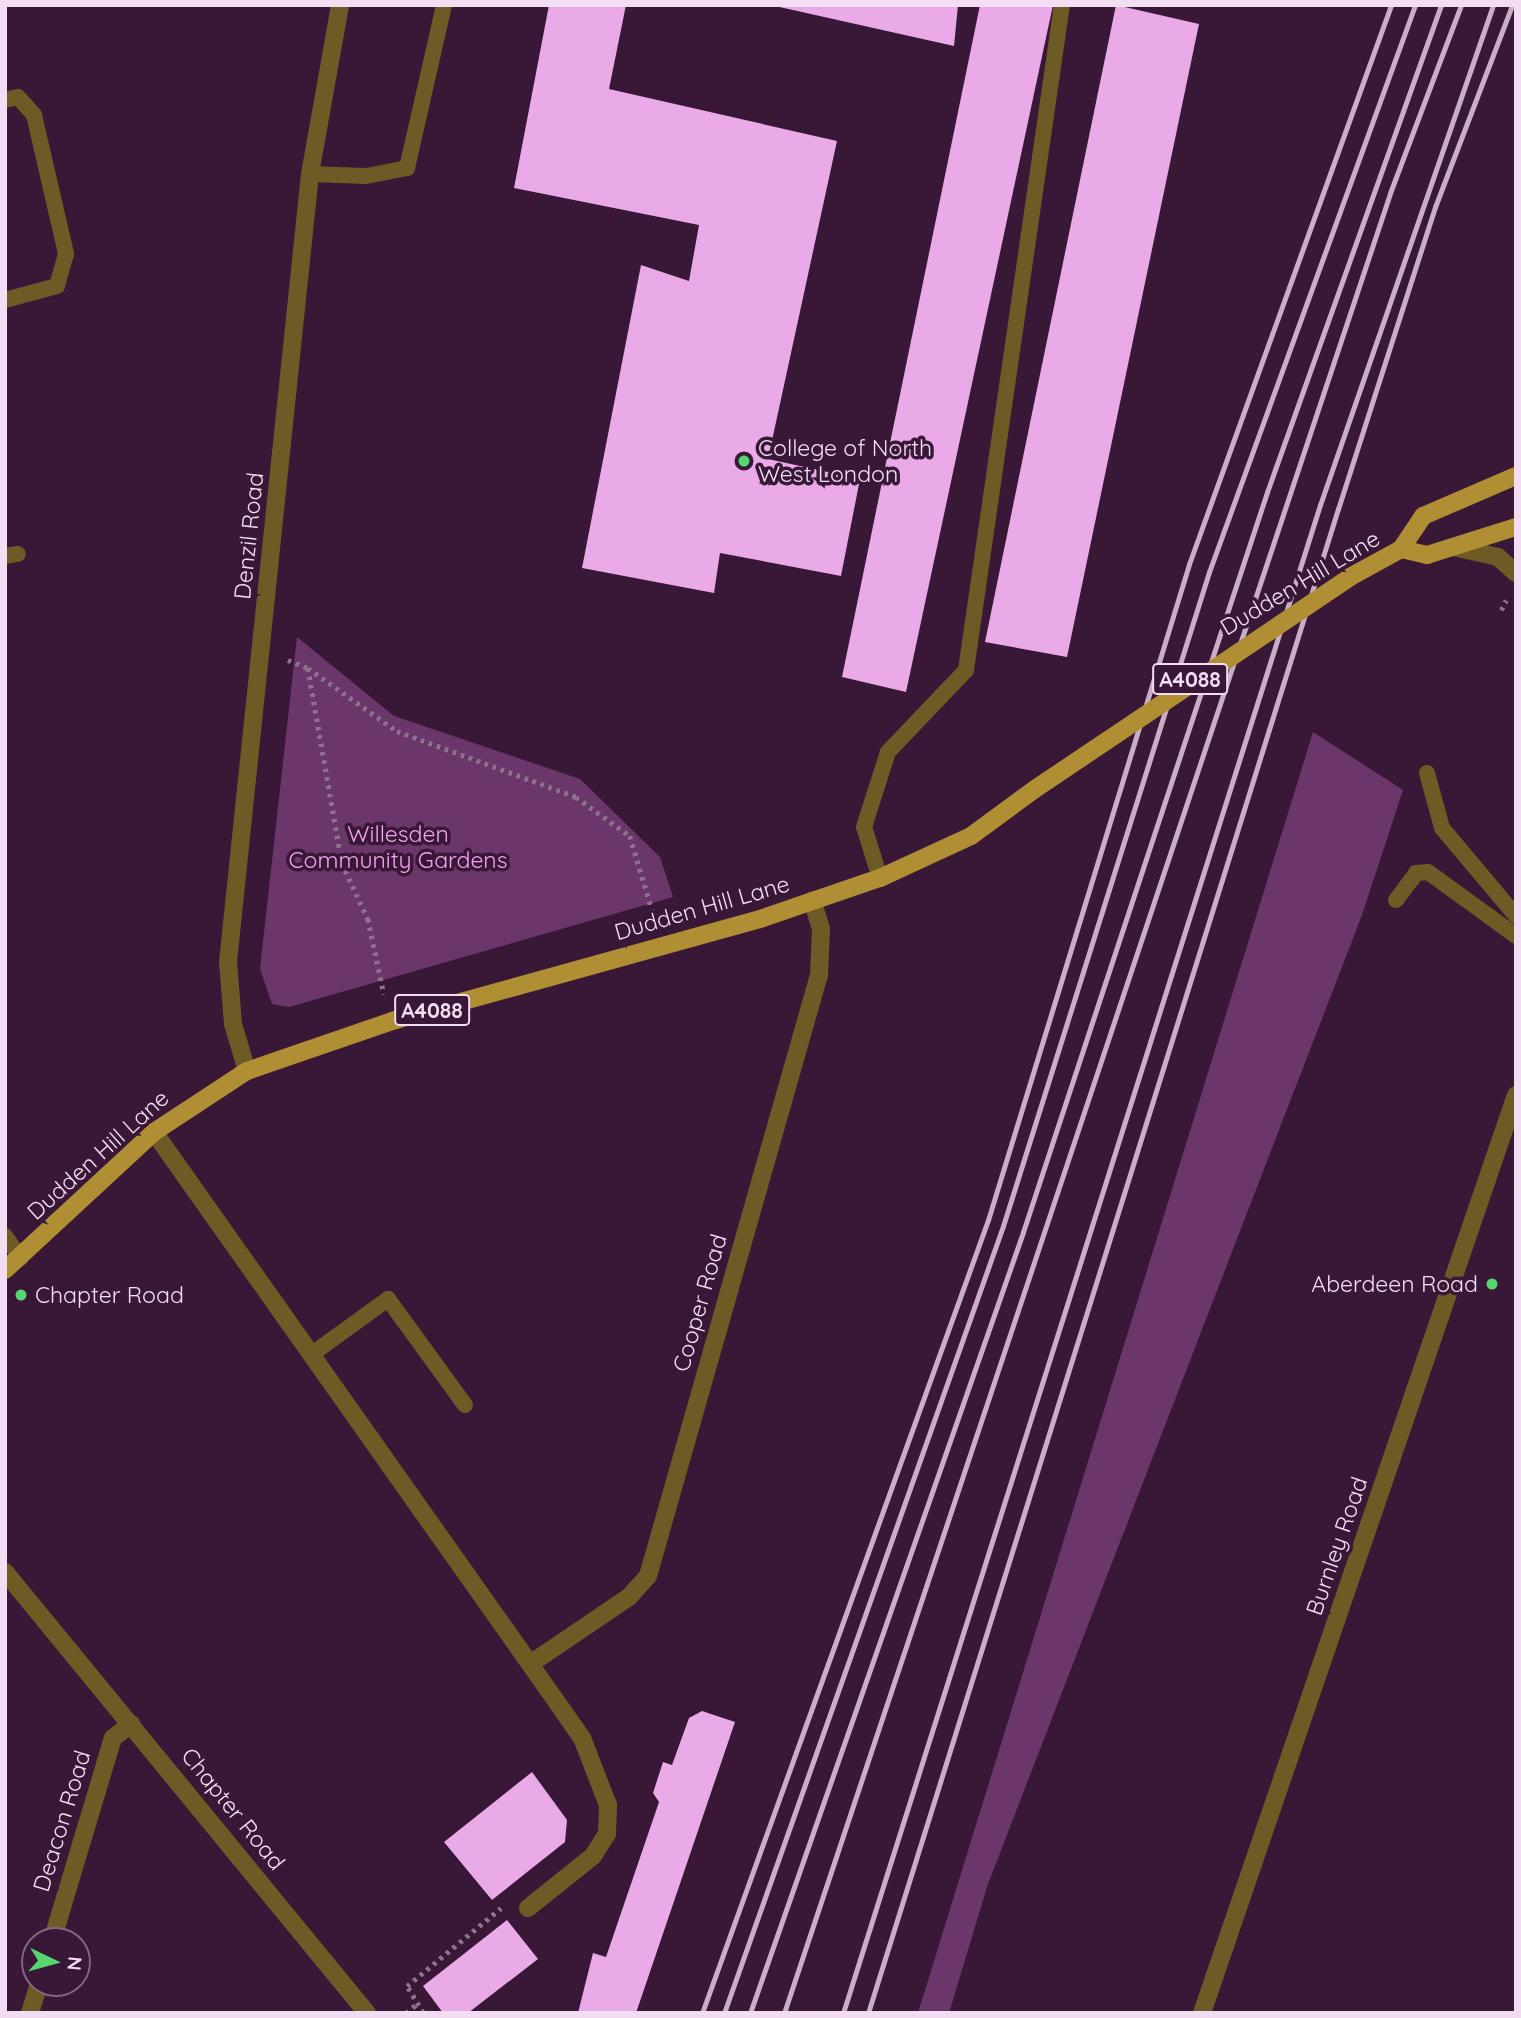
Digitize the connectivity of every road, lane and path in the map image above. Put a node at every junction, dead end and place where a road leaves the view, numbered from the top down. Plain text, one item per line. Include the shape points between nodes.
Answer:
1 (340, 5) edge
2 (444, 5) edge
3 (1062, 5) edge
4 (5, 100) edge
5 (310, 174) junction
6 (5, 300) edge
7 (1516, 476) edge
8 (1516, 527) edge
9 (1453, 547) junction
10 (1401, 550) junction
11 (1516, 573) edge
12 (261, 652) junction
13 (308, 667) junction
14 (1427, 774) dead end
15 (880, 878) junction
16 (812, 900) junction
17 (1396, 900) dead end
18 (653, 913) dead end
19 (1516, 916) edge
20 (1516, 936) edge
21 (384, 994) dead end
22 (247, 1071) junction
23 (1516, 1095) edge
24 (154, 1132) junction
25 (5, 1236) edge
26 (21, 1258) junction
27 (5, 1270) edge
28 (312, 1354) junction
29 (465, 1405) dead end
30 (5, 1572) edge
31 (530, 1664) junction
32 (131, 1724) junction
33 (506, 1903) dead end
34 (528, 1908) dead end
35 (56, 1927) edge
36 (419, 2002) junction
37 (367, 2013) edge
38 (406, 2013) edge
39 (423, 2013) edge
40 (1202, 2013) edge

1 - 5 street, Denzil Road
2 - 5 lane via 407,168 366,176
3 - 15 lane via 966,670 888,752 864,827
4 - 6 lane via 18,97 34,115 66,254 57,286
5 - 12 street, Denzil Road
7 - 10 main road, Dudden Hill Lane via 1423,516
8 - 9 main road, Dudden Hill Lane
9 - 10 main road, Dudden Hill Lane via 1427,555
9 - 11 street via 1498,557
10 - 15 main road, Dudden Hill Lane / A4088, bridge via 1350,576 971,836
12 - 13 path
12 - 22 street, Denzil Road via 228,962 233,1024
13 - 18 path via 397,731 587,805 630,836
13 - 21 path via 342,863 368,919
14 - 19 lane via 1442,828
15 - 16 main road, Dudden Hill Lane / A4088
16 - 22 main road, Dudden Hill Lane / A4088 via 392,1021
16 - 31 street, Cooper Road via 821,929 819,975 648,1576 629,1597
17 - 20 lane via 1416,873 1428,872
22 - 24 main road, Dudden Hill Lane / A4088
23 - 40 street, Burnley Road
24 - 26 main road, Dudden Hill Lane / A4088
24 - 28 street
25 - 26 lane
26 - 27 main road, Dudden Hill Lane / A4088
28 - 29 lane via 388,1299
28 - 31 street
30 - 32 street, Chapter Road
31 - 34 street via 582,1738 608,1805 607,1834 593,1856
32 - 35 street, Deacon Road via 113,1738
32 - 37 street, Chapter Road
33 - 36 path via 407,1986
36 - 38 path
36 - 39 path

